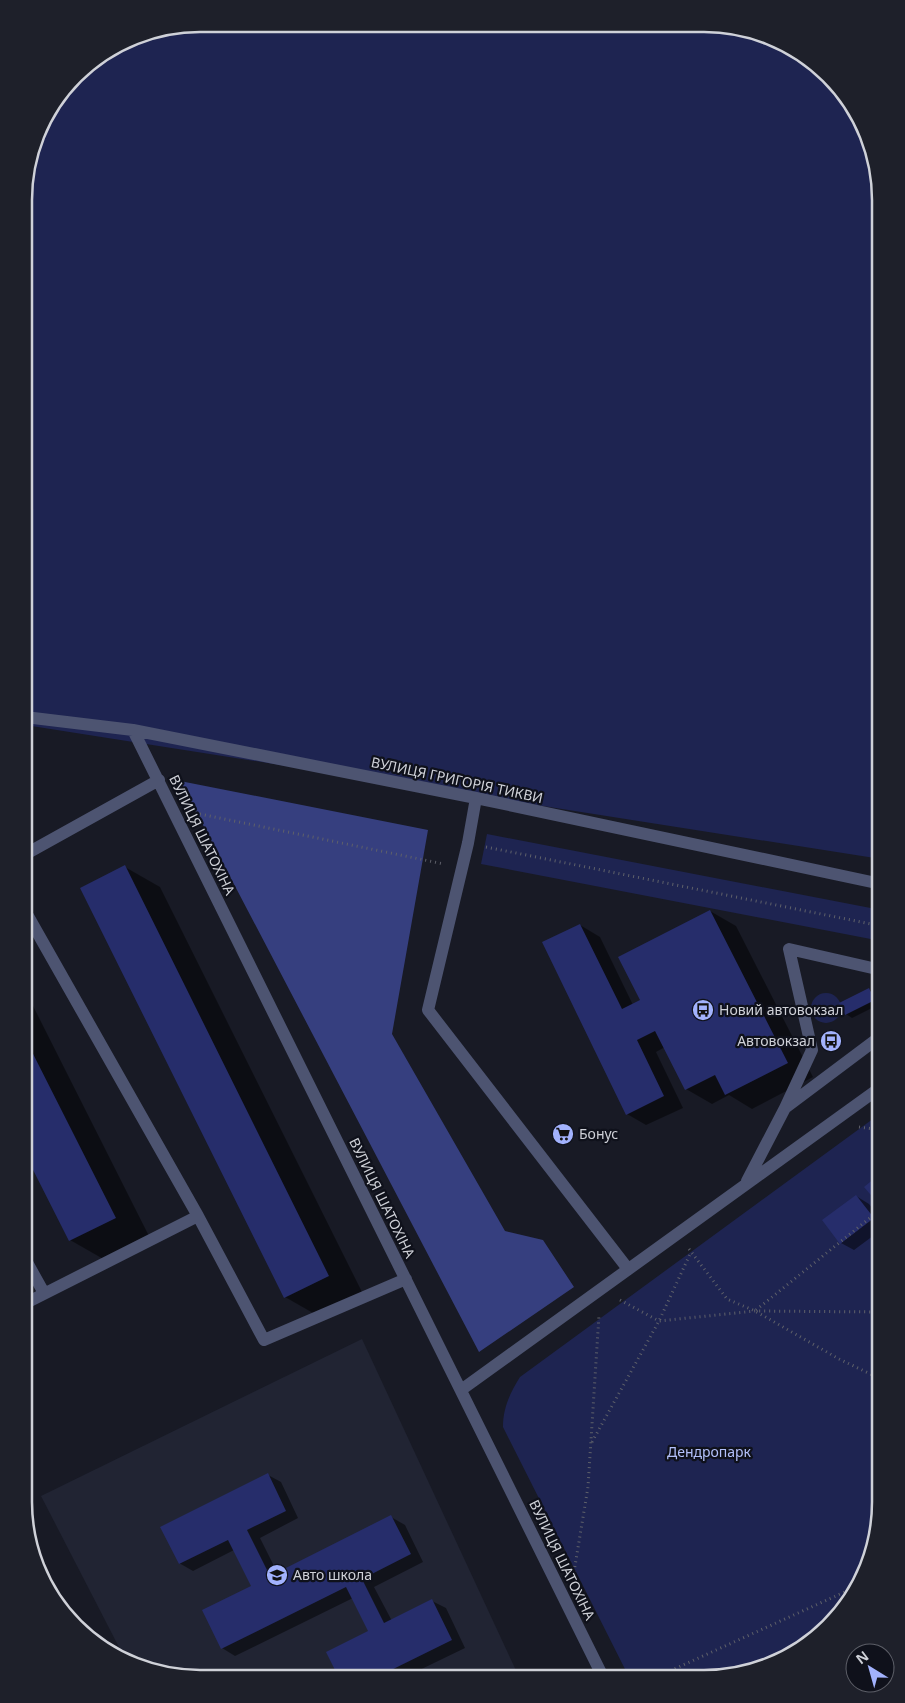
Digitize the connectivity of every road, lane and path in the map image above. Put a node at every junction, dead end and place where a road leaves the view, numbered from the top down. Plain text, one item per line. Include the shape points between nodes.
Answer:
1 (32, 717) edge
2 (134, 730) junction
3 (159, 780) junction
4 (476, 798) junction
5 (173, 808) junction
6 (468, 843) junction
7 (32, 851) edge
8 (462, 868) junction
9 (872, 882) edge
10 (32, 923) edge
11 (872, 924) edge
12 (872, 968) edge
13 (872, 1043) edge
14 (872, 1093) edge
15 (785, 1108) junction
16 (744, 1185) junction
17 (198, 1216) junction
18 (872, 1216) edge
19 (677, 1234) junction
20 (691, 1252) junction
21 (628, 1269) junction
22 (32, 1271) edge
23 (406, 1279) junction
24 (600, 1289) junction
25 (44, 1293) junction
26 (32, 1300) edge
27 (755, 1311) junction
28 (872, 1312) edge
29 (659, 1321) junction
30 (872, 1375) edge
31 (461, 1390) junction
32 (590, 1445) junction
33 (847, 1591) edge
34 (569, 1608) junction
35 (600, 1670) edge
36 (677, 1670) edge

1 - 2 street, ВУЛИЦЯ ГРИГОРІЯ ТИКВИ
2 - 3 street, ВУЛИЦЯ ШАТОХІНА
2 - 4 street, ВУЛИЦЯ ГРИГОРІЯ ТИКВИ
3 - 5 street, ВУЛИЦЯ ШАТОХІНА
3 - 7 street
4 - 6 street
4 - 9 street, ВУЛИЦЯ ГРИГОРІЯ ТИКВИ
5 - 8 path
5 - 23 street, ВУЛИЦЯ ШАТОХІНА
6 - 8 street
6 - 11 path
8 - 21 street via 428,1010
10 - 17 street
12 - 15 street via 789,949 812,1050
13 - 15 street
14 - 16 street
15 - 16 street
16 - 19 street
17 - 23 street via 264,1340
17 - 25 street
18 - 27 path
19 - 20 path
19 - 21 street
20 - 27 path via 727,1299
20 - 29 path
21 - 24 street
22 - 25 street
23 - 31 street, ВУЛИЦЯ ШАТОХІНА
24 - 29 path
24 - 31 street
24 - 32 path
25 - 26 street
27 - 28 path
27 - 29 path
27 - 30 path
29 - 32 path
31 - 34 street, ВУЛИЦЯ ШАТОХІНА
32 - 34 path via 588,1487
33 - 36 path
34 - 35 street, ВУЛИЦЯ ШАТОХІНА

